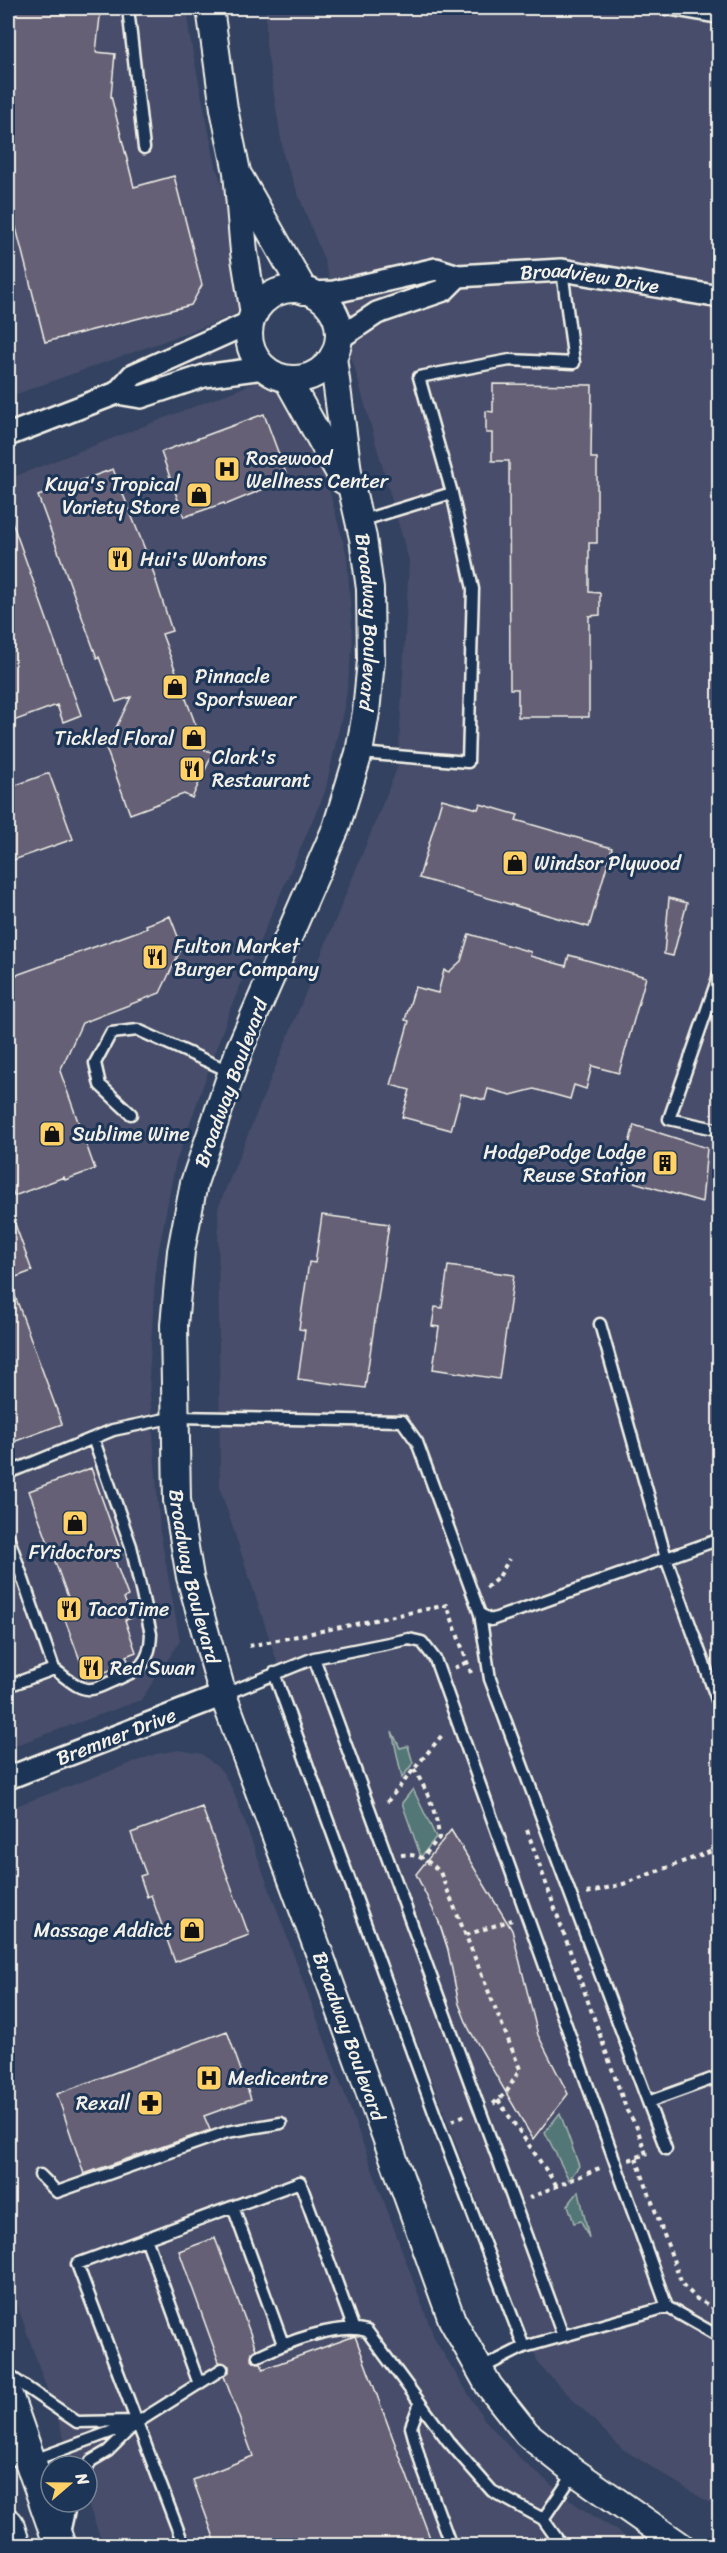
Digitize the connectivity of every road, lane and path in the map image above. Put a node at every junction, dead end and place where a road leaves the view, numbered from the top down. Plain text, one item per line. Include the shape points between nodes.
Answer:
1 (128, 8) edge
2 (210, 8) edge
3 (662, 8) edge
4 (720, 18) edge
5 (144, 148) dead end
6 (237, 172) junction
7 (562, 270) junction
8 (458, 276) junction
9 (307, 292) junction
10 (720, 297) edge
11 (252, 318) junction
12 (335, 348) junction
13 (276, 374) junction
14 (117, 393) junction
15 (8, 435) edge
16 (452, 493) junction
17 (357, 511) junction
18 (359, 753) junction
19 (720, 972) edge
20 (231, 1072) junction
21 (131, 1114) dead end
22 (720, 1130) edge
23 (600, 1324) dead end
24 (175, 1417) junction
25 (93, 1438) junction
26 (8, 1473) edge
27 (8, 1536) edge
28 (720, 1539) edge
29 (666, 1558) junction
30 (480, 1614) junction
31 (249, 1646) dead end
32 (314, 1658) junction
33 (54, 1669) junction
34 (274, 1673) junction
35 (474, 1684) dead end
36 (8, 1686) edge
37 (223, 1695) junction
38 (720, 1708) edge
39 (443, 1734) dead end
40 (414, 1769) junction
41 (8, 1778) edge
42 (387, 1802) dead end
43 (526, 1828) dead end
44 (720, 1848) edge
45 (422, 1858) junction
46 (388, 1860) junction
47 (572, 1899) junction
48 (554, 1905) junction
49 (526, 1915) junction
50 (466, 1935) junction
51 (720, 2076) edge
52 (506, 2092) dead end
53 (498, 2100) dead end
54 (648, 2102) junction
55 (281, 2123) dead end
56 (636, 2125) dead end
57 (666, 2149) dead end
58 (616, 2165) junction
59 (40, 2175) dead end
60 (557, 2186) junction
61 (528, 2198) dead end
62 (233, 2207) junction
63 (146, 2238) junction
64 (667, 2307) junction
65 (720, 2311) edge
66 (353, 2327) junction
67 (563, 2336) junction
68 (720, 2337) edge
69 (283, 2344) junction
70 (524, 2347) junction
71 (258, 2356) dead end
72 (222, 2369) dead end
73 (479, 2369) junction
74 (8, 2375) edge
75 (199, 2384) junction
76 (8, 2398) edge
77 (420, 2403) junction
78 (138, 2422) junction
79 (99, 2456) edge
80 (19, 2460) edge
81 (575, 2472) junction
82 (68, 2514) edge
83 (543, 2519) junction
84 (8, 2524) edge
85 (15, 2546) edge
86 (61, 2546) edge
87 (184, 2546) edge
88 (451, 2546) edge
89 (562, 2546) edge
90 (681, 2546) edge

1 - 5 lane
2 - 6 street
3 - 4 lane
6 - 9 street
6 - 11 street
7 - 8 street, Broadview Drive
7 - 10 street, Broadview Drive
7 - 16 lane via 574,363 510,360 419,377
8 - 9 street, Broadview Drive via 436,269 334,292
8 - 12 street via 444,290 377,313
9 - 11 street via 289,290 274,294 262,302
9 - 12 street via 328,306 335,316
11 - 13 street via 250,343 255,357
11 - 14 street via 133,375
12 - 13 street via 317,373 296,379
12 - 17 street, Broadway Boulevard
13 - 14 street via 204,376 141,396
13 - 17 street, Broadway Boulevard
14 - 15 street
16 - 17 lane
16 - 18 lane via 473,589 468,762
17 - 18 street, Broadway Boulevard via 370,589 371,662
18 - 20 street, Broadway Boulevard via 336,828
19 - 22 lane via 669,1119
20 - 21 lane via 138,1030 111,1033 95,1063 100,1084
20 - 24 street, Broadway Boulevard via 194,1183 181,1251 174,1325
23 - 29 lane
24 - 25 lane
24 - 30 lane via 402,1421 417,1442
24 - 37 street, Broadway Boulevard via 177,1500 190,1577
25 - 26 lane
25 - 33 lane via 131,1546 151,1648 135,1672 91,1689 82,1688
27 - 33 lane
28 - 29 lane
29 - 30 lane via 491,1620
29 - 38 lane
30 - 47 lane via 490,1679
31 - 35 path via 447,1605
32 - 34 lane
32 - 46 lane
32 - 49 lane via 409,1639 422,1642 435,1659
33 - 36 lane
34 - 37 lane
34 - 70 lane
37 - 41 street, Bremner Drive
37 - 73 street, Broadway Boulevard via 452,2320
39 - 40 path
40 - 42 path
40 - 45 path via 438,1821 439,1838
43 - 48 path
44 - 47 path
45 - 46 path via 404,1854
45 - 50 path via 440,1872
46 - 67 lane
47 - 48 path
47 - 54 lane
48 - 49 path
48 - 56 path via 627,2110
49 - 50 path
49 - 58 lane
50 - 52 path via 519,2069
51 - 54 lane
53 - 60 path
54 - 57 lane
55 - 59 lane via 227,2132 57,2192
58 - 60 path
58 - 64 lane
58 - 65 path via 636,2158 682,2284 697,2299
60 - 61 path
62 - 63 lane
62 - 66 lane via 300,2182
62 - 69 lane
63 - 75 lane
63 - 78 lane via 77,2264
64 - 67 lane
64 - 68 lane
66 - 69 lane
66 - 77 lane via 367,2331
67 - 70 lane
69 - 71 lane
70 - 73 lane
72 - 75 lane
73 - 81 street, Broadway Boulevard via 526,2434
74 - 78 lane via 77,2422
75 - 78 lane
76 - 80 main road
77 - 83 lane via 447,2441 492,2491
77 - 88 lane via 411,2427
78 - 79 lane
78 - 80 lane
78 - 87 lane
80 - 86 main road
81 - 83 lane
81 - 90 street, Broadway Boulevard
82 - 86 lane
83 - 89 lane
84 - 85 main road

